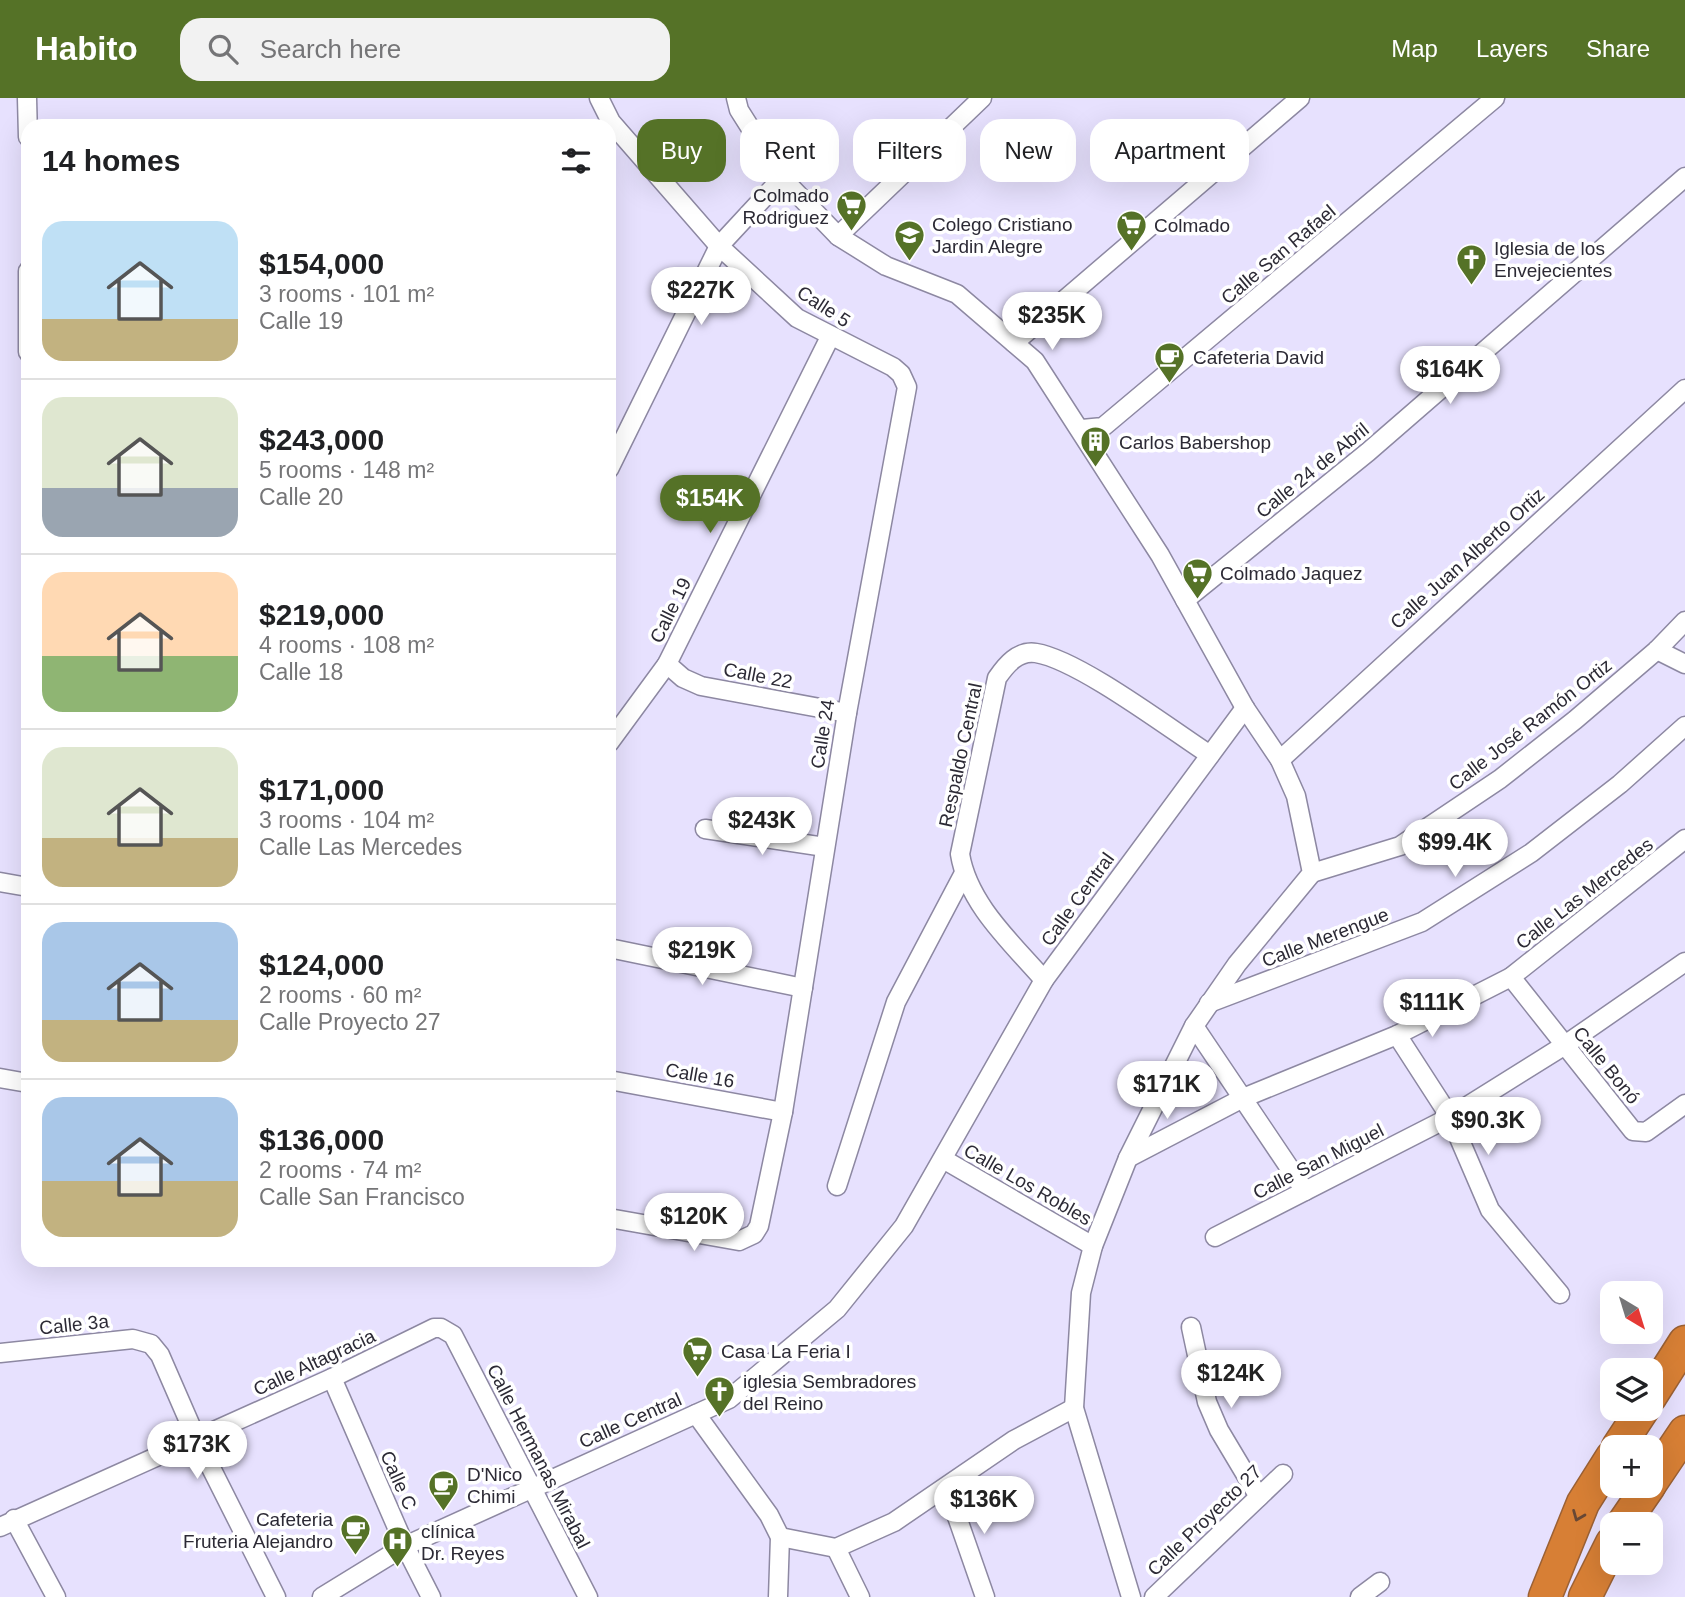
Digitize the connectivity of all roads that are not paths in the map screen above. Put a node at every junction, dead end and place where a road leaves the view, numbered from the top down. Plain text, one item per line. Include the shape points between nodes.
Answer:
1 (27, 98) edge
2 (599, 98) edge
3 (736, 98) edge
4 (982, 98) edge
5 (1300, 98) edge
6 (1495, 98) edge
7 (28, 119) edge
8 (608, 119) edge
9 (745, 119) edge
10 (616, 132) edge
11 (1685, 177) edge
12 (778, 182) edge
13 (786, 182) edge
14 (838, 236) junction
15 (719, 246) junction
16 (830, 337) junction
17 (1014, 343) junction
18 (901, 374) joint
19 (1685, 388) edge
20 (1082, 429) junction
21 (616, 455) edge
22 (1185, 600) junction
23 (1685, 621) edge
24 (1657, 650) junction
25 (667, 664) junction
26 (1685, 664) edge
27 (1245, 708) junction
28 (847, 713) junction
29 (1685, 726) edge
30 (616, 733) edge
31 (1210, 755) junction
32 (1280, 760) junction
33 (705, 829) dead end
34 (1685, 839) edge
35 (825, 847) junction
36 (1312, 873) junction
37 (963, 875) junction
38 (0, 882) edge
39 (21, 886) edge
40 (616, 949) edge
41 (1685, 962) edge
42 (1511, 977) junction
43 (1044, 981) junction
44 (803, 988) junction
45 (1209, 1003) junction
46 (1194, 1026) junction
47 (1397, 1035) junction
48 (1565, 1045) junction
49 (0, 1078) edge
50 (616, 1081) edge
51 (21, 1082) edge
52 (1243, 1098) junction
53 (1685, 1104) edge
54 (783, 1112) junction
55 (1450, 1117) junction
56 (1128, 1158) junction
57 (943, 1159) junction
58 (836, 1186) dead end
59 (1305, 1191) junction
60 (616, 1219) edge
61 (1215, 1237) dead end
62 (1093, 1246) junction
63 (1560, 1294) dead end
64 (1191, 1327) dead end
65 (453, 1335) joint
66 (1685, 1342) edge
67 (0, 1353) edge
68 (1663, 1376) edge
69 (332, 1378) junction
70 (1074, 1408) junction
71 (696, 1414) junction
72 (1685, 1432) edge
73 (197, 1440) junction
74 (1663, 1465) edge
75 (1283, 1474) dead end
76 (1600, 1476) edge
77 (947, 1488) junction
78 (530, 1489) junction
79 (1259, 1497) junction
80 (7, 1523) edge
81 (780, 1537) junction
82 (405, 1546) junction
83 (836, 1548) junction
84 (1600, 1567) edge
85 (1380, 1582) dead end
86 (581, 1594) edge
87 (56, 1597) edge
88 (276, 1597) edge
89 (322, 1597) edge
90 (431, 1597) edge
91 (778, 1597) edge
92 (860, 1597) edge
93 (985, 1597) edge
94 (1131, 1597) edge
95 (1154, 1597) edge
96 (1360, 1597) edge
97 (1545, 1597) edge
98 (1585, 1597) edge

1 - 7 street
2 - 8 street, Calle 5
3 - 9 street
4 - 14 street
5 - 17 street
6 - 20 street, Calle San Rafael via 1103,427
10 - 15 street, Calle 5
11 - 22 street, Calle 24 de Abril via 1368,452
12 - 15 street
13 - 14 street
14 - 17 street via 886,266 957,294
15 - 16 street, Calle 5 via 797,318
15 - 21 street
16 - 18 street, Calle 5
16 - 25 street, Calle 19
17 - 20 street via 1035,361
18 - 28 street, Calle 24 via 907,387 905,406
19 - 32 street, Calle Juan Alberto Ortiz
20 - 22 street
22 - 27 street
23 - 24 street, Calle José Ramón Ortiz
24 - 26 street
24 - 36 street, Calle José Ramón Ortiz via 1500,779 1400,846
25 - 28 street, Calle 22 via 683,678 701,685
25 - 30 street, Calle 19
27 - 31 street, Calle Central
27 - 32 street
28 - 35 street, Calle 24
29 - 45 street, Calle Merengue via 1531,853 1422,922
31 - 37 street, Respaldo Central via 1074,667 1035,652 1018,655 997,678 960,854
31 - 43 street, Calle Central
32 - 36 street via 1296,796
33 - 35 street
34 - 42 street, Calle Las Mercedes
35 - 44 street, Calle 24
36 - 45 street
37 - 43 street via 985,912
37 - 58 street via 897,1002
38 - 39 street
40 - 44 street
41 - 48 street, Calle San Miguel
42 - 47 street, Calle Las Mercedes
42 - 48 street, Calle Bonó
43 - 57 street, Calle Central
44 - 54 street, Calle 24
45 - 46 street
46 - 52 street
46 - 56 street
47 - 52 street, Calle Las Mercedes
47 - 55 street
48 - 53 street, Calle Bonó via 1633,1131 1646,1132
48 - 55 street, Calle San Miguel
49 - 51 street
50 - 54 street, Calle 16
52 - 56 street, Calle Las Mercedes
52 - 59 street
54 - 60 street, Calle 24 via 754,1234 739,1241
55 - 59 street, Calle San Miguel
55 - 63 street via 1490,1210
56 - 62 street
57 - 62 street, Calle Los Robles
57 - 71 street, Calle Central via 904,1226 837,1309 729,1399
59 - 61 street, Calle San Miguel
62 - 70 street via 1081,1293
64 - 79 street via 1207,1402
65 - 69 street, Calle Altagracia via 434,1328
65 - 78 street, Calle Hermanas Mirabal
66 - 68 highway
67 - 73 street, Calle 3a via 133,1339 151,1344
69 - 73 street, Calle Altagracia
69 - 82 street, Calle C
70 - 77 street via 1014,1440
70 - 94 street
71 - 78 street, Calle Central
71 - 81 street
72 - 74 highway
73 - 80 street, Calle Altagracia
73 - 88 street
75 - 79 street, Calle Proyecto 27
76 -> 97 highway via 1583,1503
77 - 83 street via 894,1522
77 - 93 street
78 - 82 street, Calle Central
78 - 86 street, Calle Hermanas Mirabal
79 - 95 street, Calle Proyecto 27
80 - 87 street
81 - 83 street
81 - 91 street
82 - 89 street, Calle Central
82 - 90 street, Calle C
83 - 92 street
84 - 98 highway
85 - 96 street

